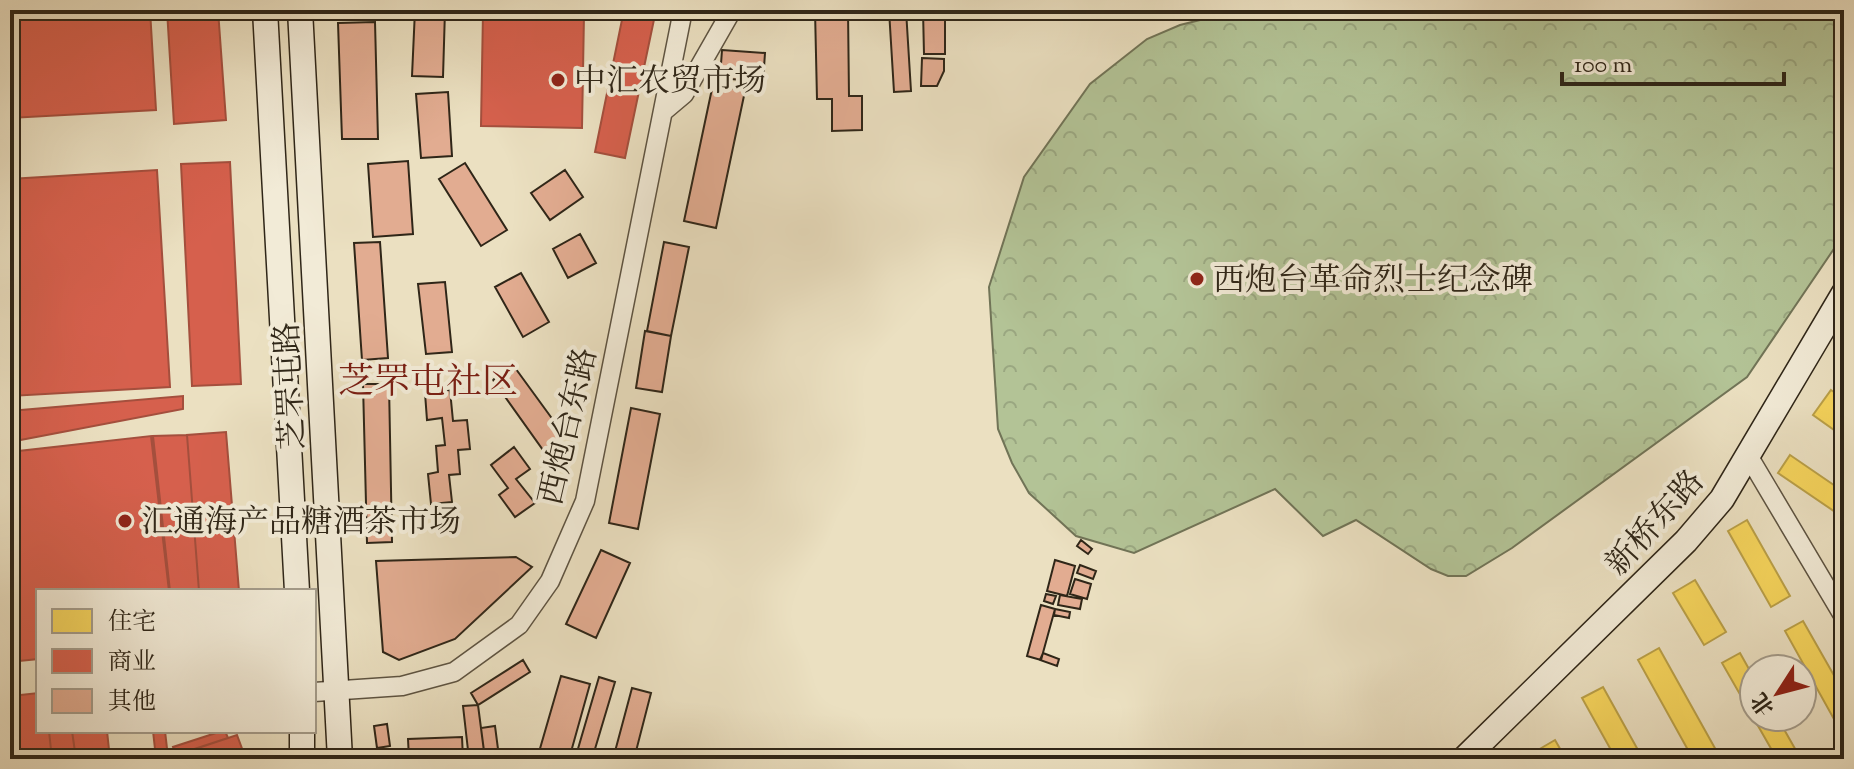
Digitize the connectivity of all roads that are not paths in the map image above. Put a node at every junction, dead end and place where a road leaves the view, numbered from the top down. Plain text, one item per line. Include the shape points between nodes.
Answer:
1 (265, 10) edge
2 (300, 10) edge
3 (683, 10) edge
4 (732, 10) edge
5 (665, 110) junction
6 (1844, 293) edge
7 (1749, 457) junction
8 (297, 589) edge
9 (1844, 617) edge
10 (326, 692) edge
11 (302, 733) edge
12 (302, 759) edge
13 (340, 759) edge
14 (1464, 759) edge

1 - 8 main road, 芝罘屯路
2 - 10 main road, 芝罘屯路
3 - 5 street, 西炮台东路
4 - 5 street via 684,94
5 - 10 street, 西炮台东路 via 585,501 550,581 519,625 454,672 402,686
6 - 7 main road, 新桥东路
7 - 9 street
7 - 14 main road, 新桥东路 via 1686,541
10 - 13 main road, 芝罘屯路
11 - 12 main road

